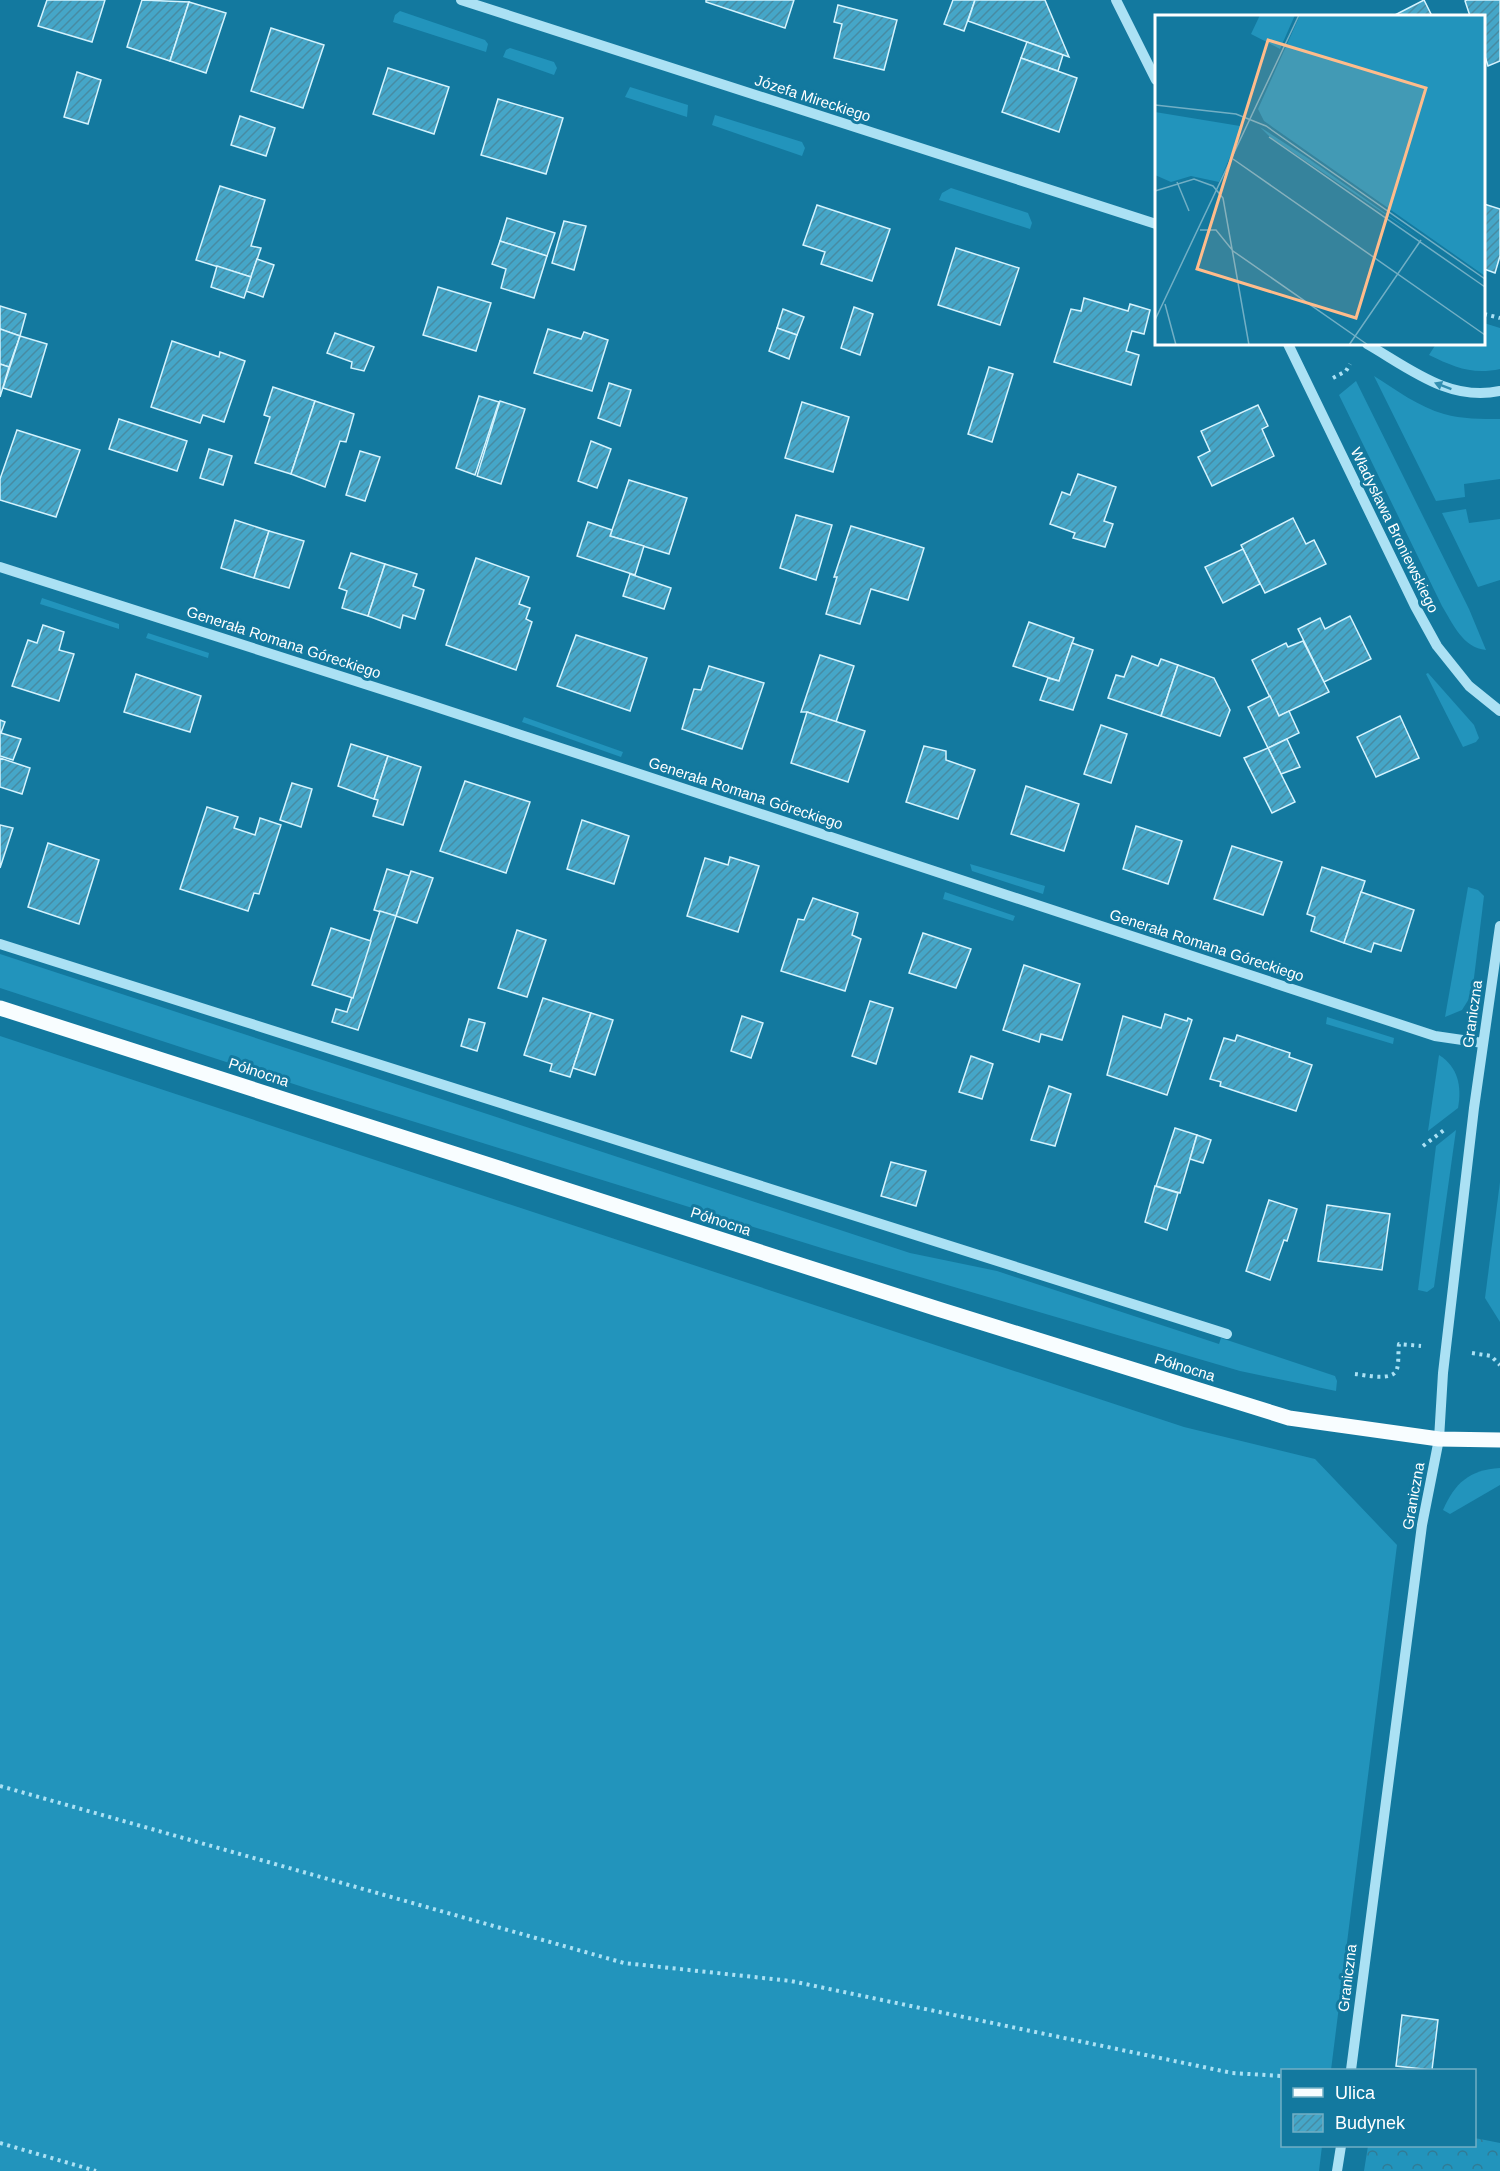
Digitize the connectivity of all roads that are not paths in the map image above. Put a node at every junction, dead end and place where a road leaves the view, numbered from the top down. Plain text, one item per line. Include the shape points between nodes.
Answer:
1 (461, 0) edge
2 (1116, 0) edge
3 (1155, 78) edge
4 (1155, 224) edge
5 (1288, 345) edge
6 (1369, 345) edge
7 (1500, 391) edge
8 (0, 567) edge
9 (1500, 711) edge
10 (1500, 926) edge
11 (0, 944) edge
12 (0, 1008) edge
13 (1483, 1043) junction
14 (1227, 1334) dead end
15 (1439, 1439) junction
16 (1500, 1440) edge
17 (1351, 2069) edge
18 (1341, 2147) edge
19 (1337, 2171) edge

1 - 4 street, Józefa Mireckiego
2 - 3 street
5 - 9 street, Władysława Broniewskiego via 1437,646 1469,686
7 -> 6 street via 1467,393 1443,388
8 - 13 street, Generała Romana Góreckiego via 1435,1036
10 - 13 street, Graniczna
11 - 14 street
12 - 15 main road, Północna via 1289,1418
13 - 15 street, Graniczna via 1444,1361
15 - 16 main road, Północna
15 - 17 street, Graniczna via 1422,1525
18 - 19 street

